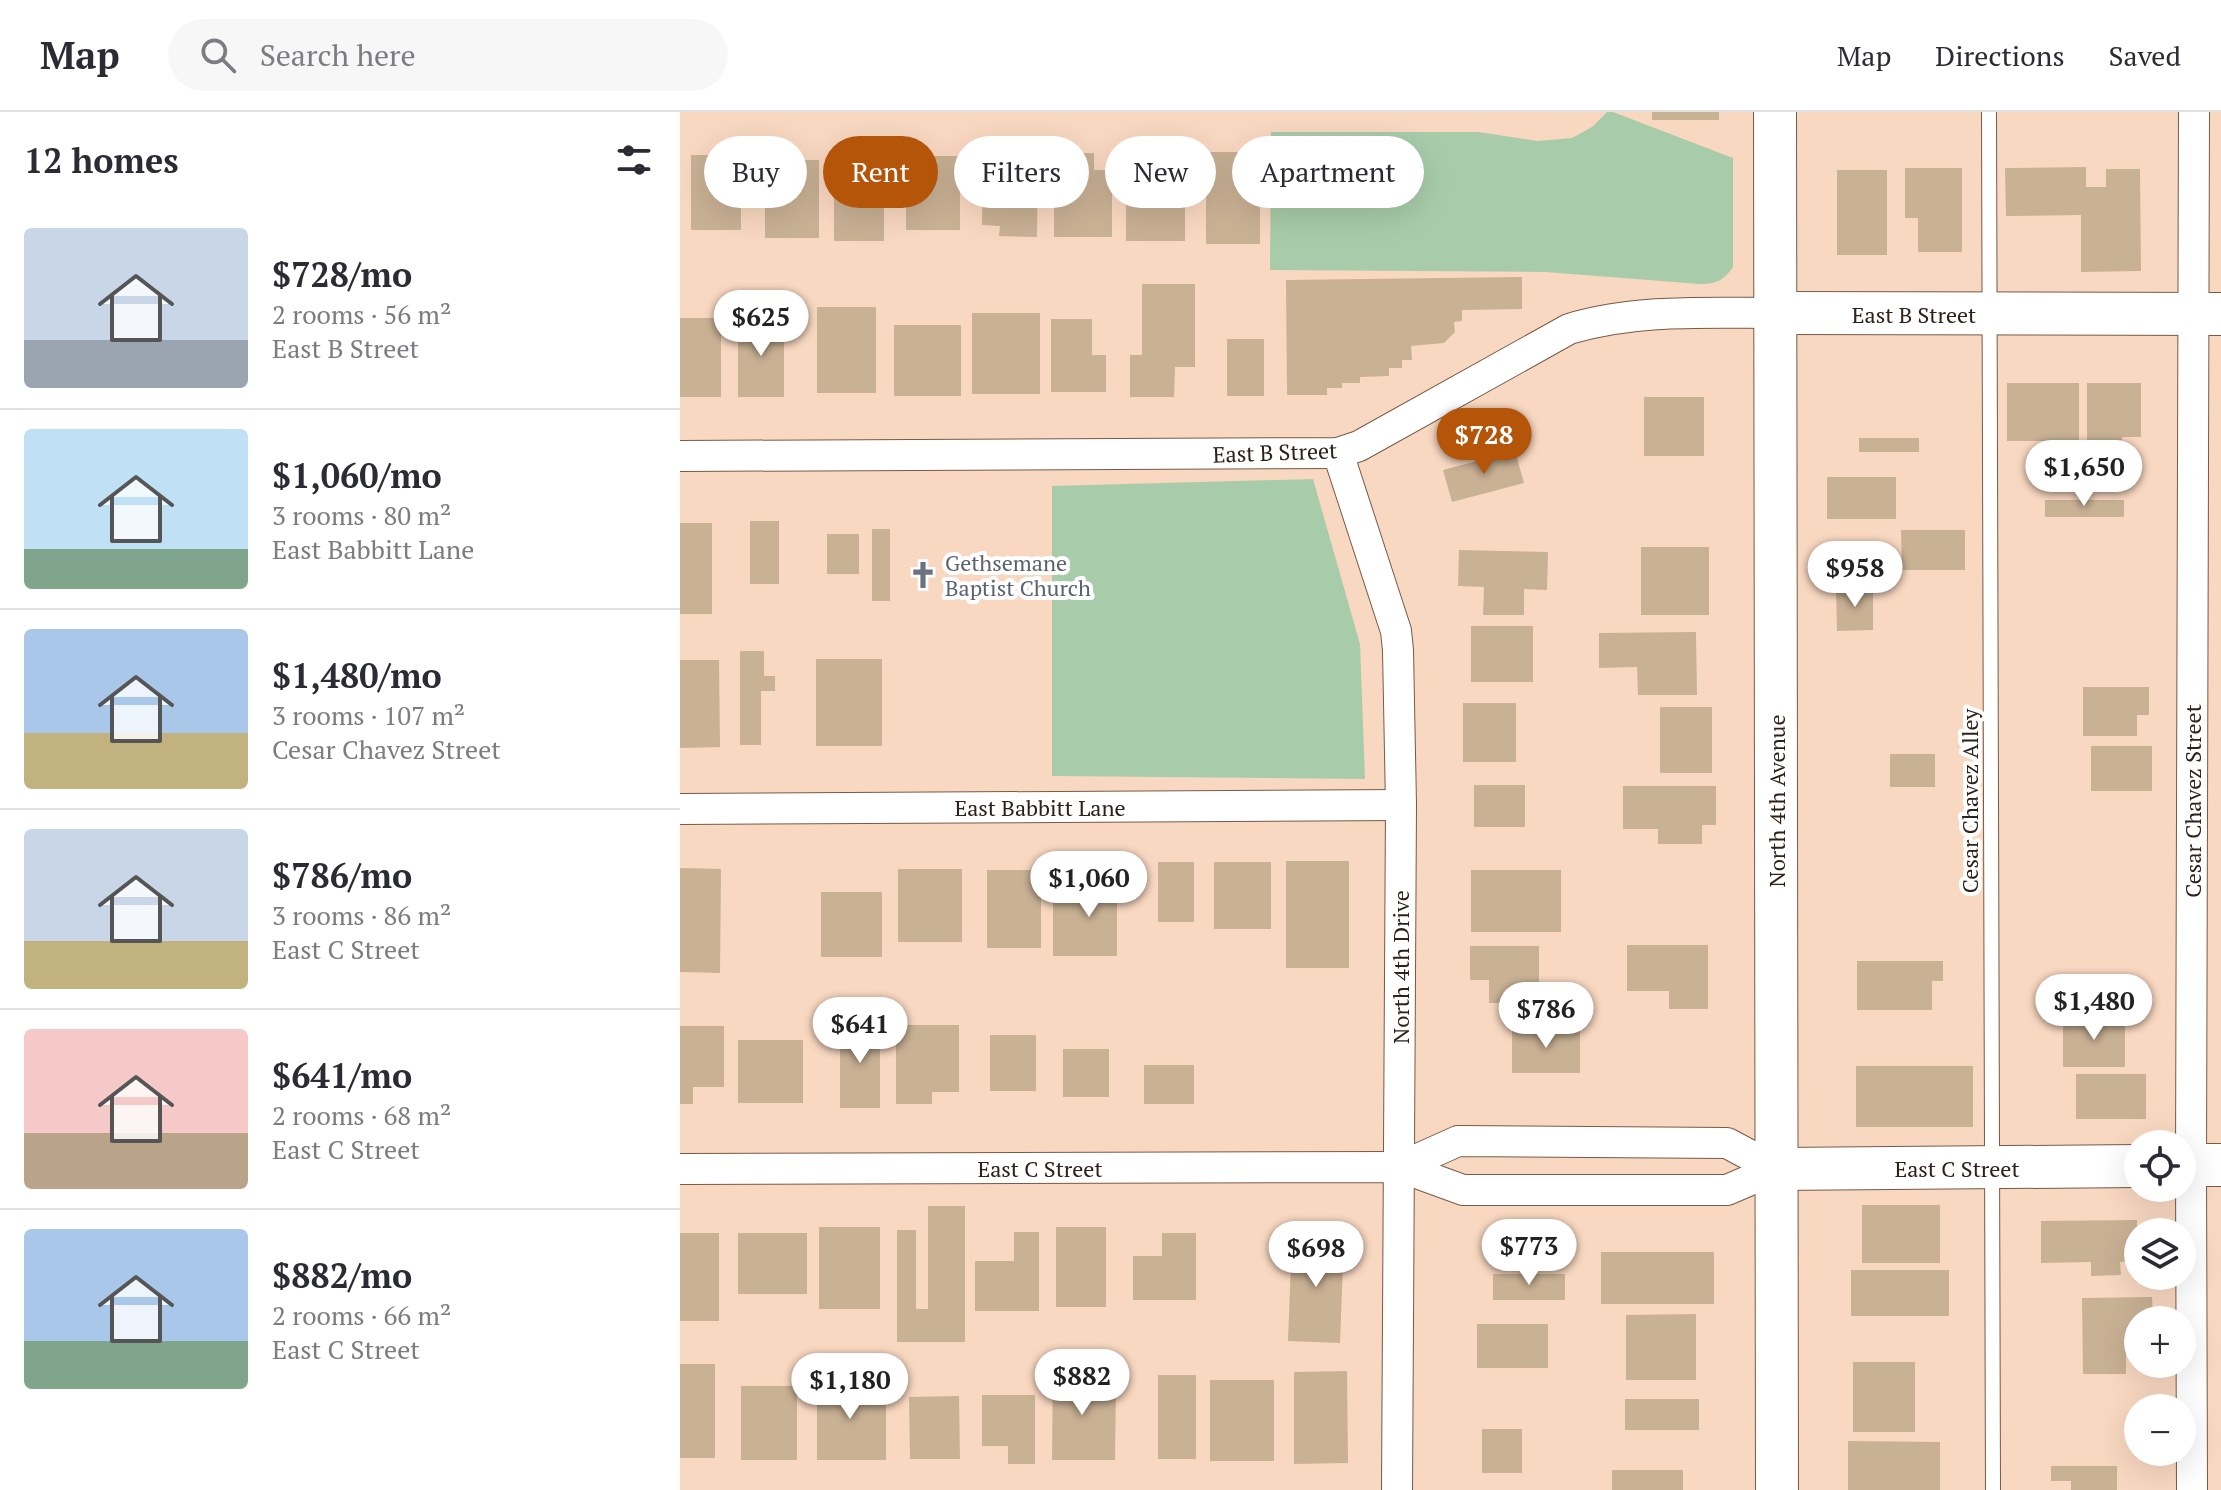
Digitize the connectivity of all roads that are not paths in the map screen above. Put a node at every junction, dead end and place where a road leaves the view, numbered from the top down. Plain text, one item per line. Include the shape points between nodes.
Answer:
1 (1775, 112) edge
2 (1989, 112) edge
3 (2194, 112) edge
4 (1775, 313) junction
5 (2207, 314) edge
6 (1989, 315) junction
7 (1338, 453) junction
8 (680, 456) edge
9 (1401, 805) junction
10 (680, 809) edge
11 (2198, 1165) edge
12 (2124, 1166) edge
13 (1400, 1167) junction
14 (1993, 1168) junction
15 (680, 1169) edge
16 (1776, 1169) junction
17 (1397, 1490) edge
18 (1777, 1490) edge
19 (1993, 1490) edge
20 (2192, 1490) edge

1 - 4 street, North 4th Avenue
2 - 6 lane, Cesar Chavez Alley
3 - 5 street, Cesar Chavez Street
4 - 6 street, East B Street
4 - 7 street, East B Street via 1644,315 1569,329
4 - 16 street, North 4th Avenue
5 - 6 street, East B Street
5 - 11 street, Cesar Chavez Street
6 - 14 lane, Cesar Chavez Alley
7 - 8 street, East B Street
7 - 9 street, North 4th Drive via 1396,631
9 - 10 street, East Babbitt Lane
9 - 13 street, North 4th Drive
11 - 20 street, Cesar Chavez Street
12 - 14 street, East C Street
13 - 15 street, East C Street
13 - 16 street, East C Street via 1463,1190 1727,1190
13 - 16 street, East C Street via 1458,1141 1727,1143
13 - 17 street, North 4th Drive
14 - 16 street, East C Street
14 - 19 lane, Cesar Chavez Alley
16 - 18 street, North 4th Avenue

